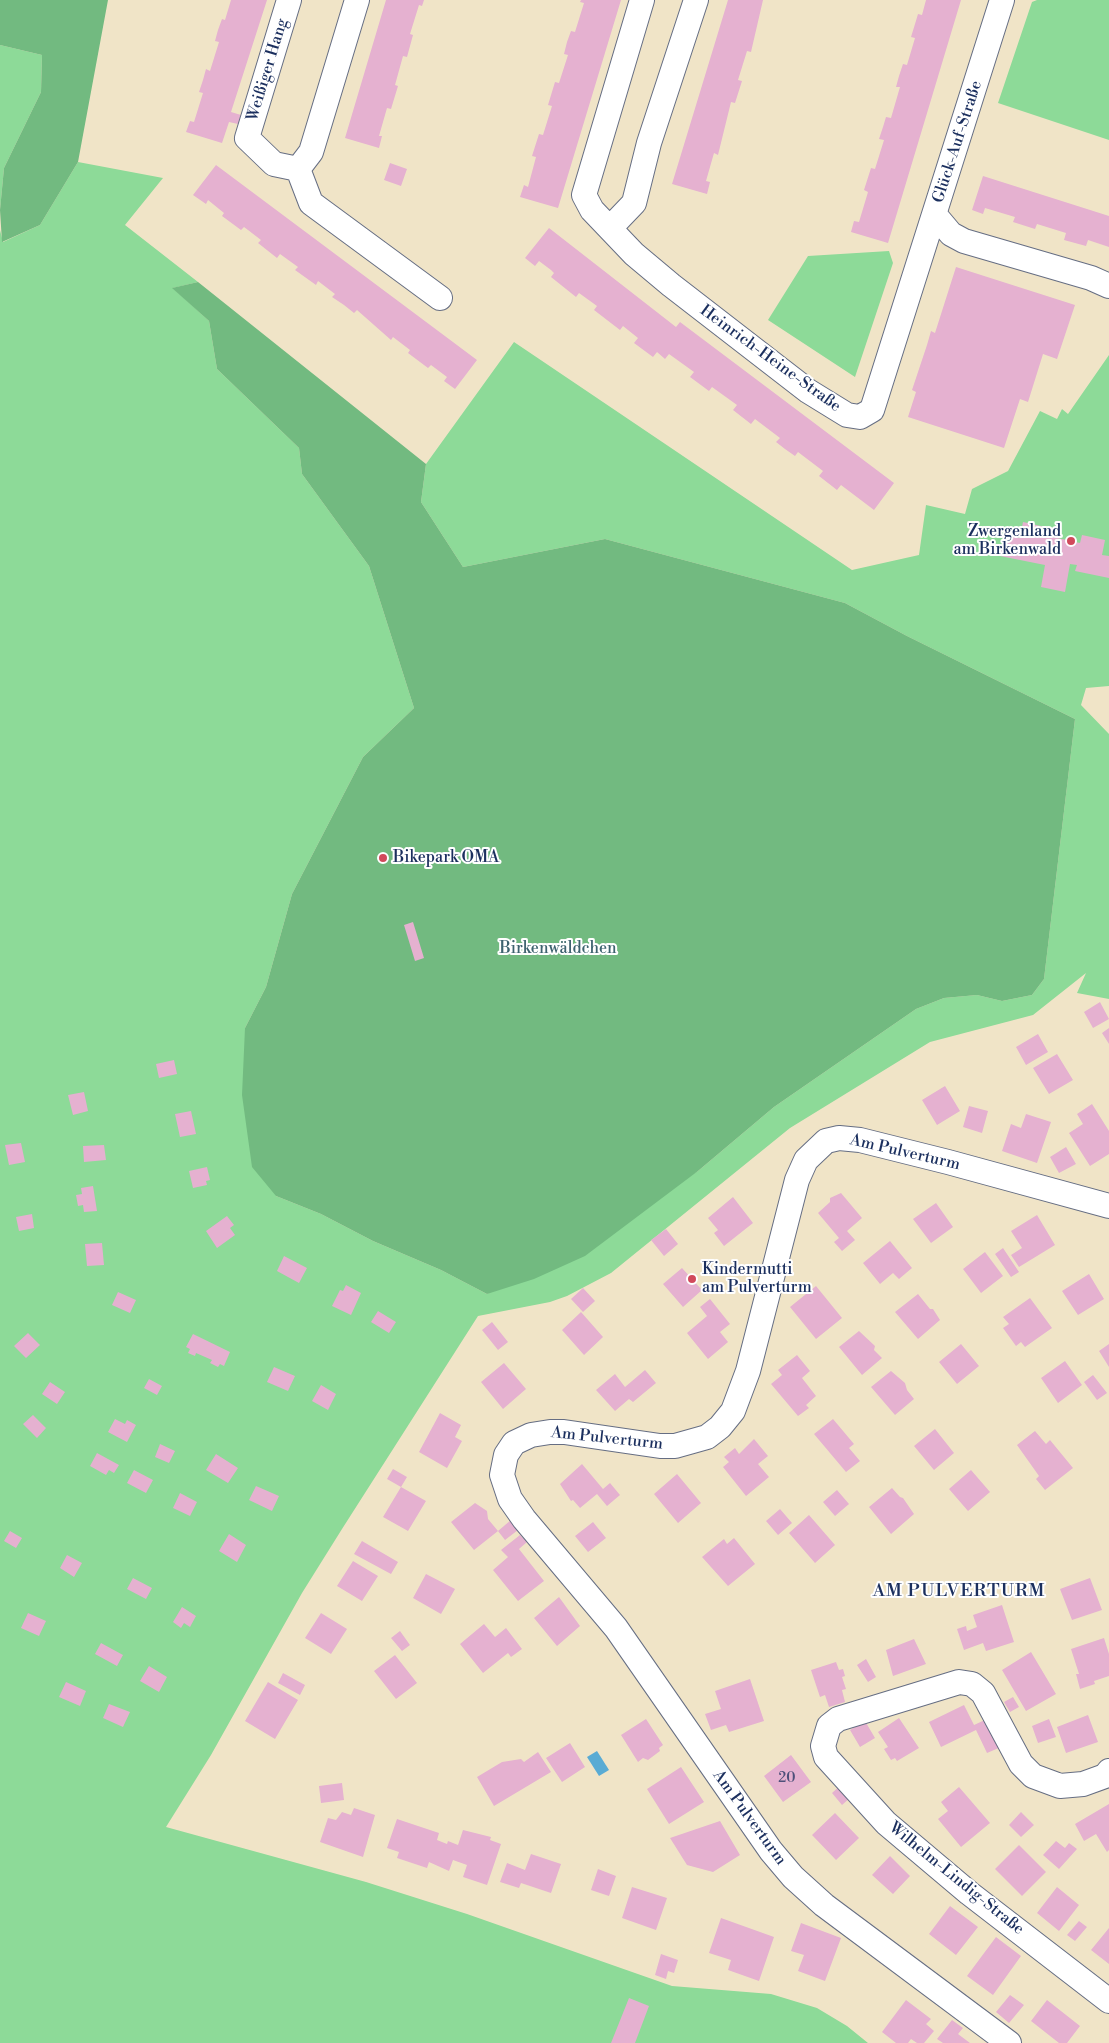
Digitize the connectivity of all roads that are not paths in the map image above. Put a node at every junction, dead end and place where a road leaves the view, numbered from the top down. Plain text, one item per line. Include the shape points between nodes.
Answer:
1 (289, 0) edge
2 (357, 0) edge
3 (642, 0) edge
4 (696, 0) edge
5 (1002, 0) edge
6 (298, 169) junction
7 (934, 215) junction
8 (611, 227) junction
9 (1109, 286) edge
10 (440, 298) dead end
11 (1109, 1206) edge
12 (1109, 1771) edge
13 (1109, 2001) edge
14 (1009, 2043) edge

1 - 6 street, Weißiger Hang via 247,138 274,164
2 - 6 street via 311,152
3 - 8 street, Heinrich-Heine-Straße via 584,195 592,210
4 - 8 street via 649,143 634,203
5 - 7 street, Glück-Auf-Straße
6 - 10 street via 311,203
7 - 8 street, Heinrich-Heine-Straße via 872,410 860,417 847,415 808,391 634,254
7 - 9 street, Glück-Auf-Straße via 951,234 964,241
11 - 14 street, Am Pulverturm via 860,1140 839,1138 826,1141 806,1160 797,1180 748,1370 733,1410 720,1426 707,1437 675,1446 564,1432 531,1435 514,1443 506,1455 502,1475 510,1499 524,1519 616,1628 771,1851 794,1877 824,1905
12 - 13 street, Wilhelm-Lindig-Straße via 1083,1784 1060,1786 1033,1776 1021,1764 983,1693 972,1684 958,1682 838,1719 829,1726 823,1746 826,1757 886,1823 969,1893

